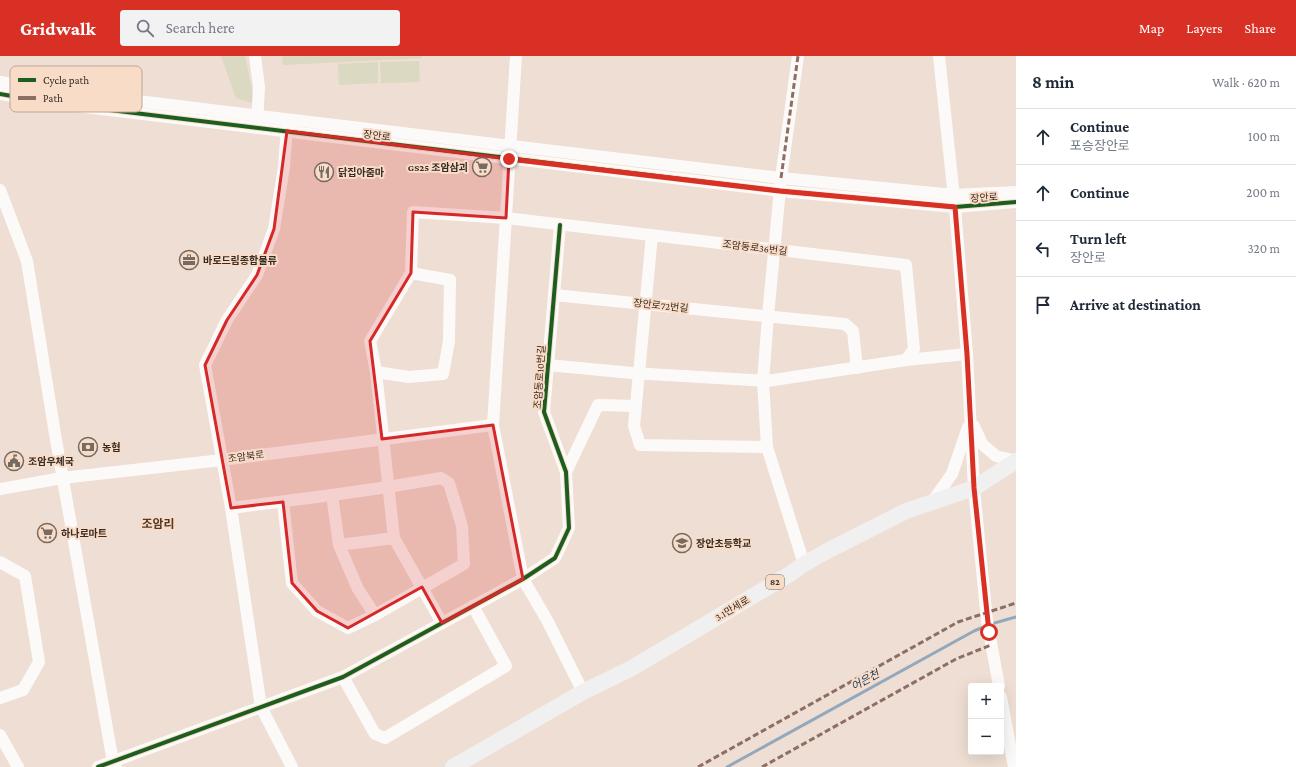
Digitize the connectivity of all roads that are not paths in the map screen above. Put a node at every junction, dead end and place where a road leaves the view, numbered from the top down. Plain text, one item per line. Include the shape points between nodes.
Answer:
1 (255, 56) edge
2 (516, 56) edge
3 (798, 56) edge
4 (939, 56) edge
5 (0, 82) edge
6 (10, 84) edge
7 (0, 94) edge
8 (10, 96) edge
9 (142, 104) edge
10 (142, 111) edge
11 (257, 122) junction
12 (287, 126) junction
13 (510, 146) junction
14 (509, 159) junction
15 (781, 178) junction
16 (0, 190) edge
17 (780, 191) junction
18 (1016, 192) edge
19 (954, 201) junction
20 (1016, 202) edge
21 (506, 218) junction
22 (560, 225) junction
23 (652, 235) junction
24 (775, 250) junction
25 (411, 273) junction
26 (554, 295) junction
27 (646, 304) junction
28 (768, 316) junction
29 (967, 354) junction
30 (906, 360) junction
31 (548, 365) junction
32 (857, 368) junction
33 (376, 372) junction
34 (639, 373) junction
35 (763, 381) junction
36 (636, 406) junction
37 (970, 420) junction
38 (493, 425) junction
39 (382, 439) junction
40 (767, 447) junction
41 (222, 460) junction
42 (1016, 461) edge
43 (566, 472) junction
44 (62, 478) junction
45 (388, 487) junction
46 (974, 488) junction
47 (0, 489) edge
48 (332, 495) junction
49 (283, 502) junction
50 (932, 502) junction
51 (231, 508) junction
52 (394, 538) junction
53 (339, 545) junction
54 (0, 562) edge
55 (804, 564) junction
56 (523, 579) junction
57 (422, 587) junction
58 (473, 606) junction
59 (375, 615) junction
60 (442, 623) junction
61 (343, 677) junction
62 (998, 683) edge
63 (583, 692) junction
64 (0, 698) edge
65 (261, 707) junction
66 (1004, 713) edge
67 (0, 735) edge
68 (115, 764) edge
69 (18, 767) edge
70 (98, 767) edge
71 (292, 767) edge
72 (453, 767) edge
73 (1014, 767) edge

1 - 11 street via 258,87
2 - 13 street
3 - 15 street
4 - 19 street
5 - 6 street, 장안로
7 - 8 street, 장안로
9 - 11 street, 장안로
10 - 11 street, 장안로
11 - 12 street, 장안로
12 - 13 street, 장안로
12 - 14 street, 장안로
12 - 41 street via 284,167 274,229 257,275 227,320 205,365
13 - 14 street
13 - 15 street, 장안로
14 - 17 street, 장안로
14 - 21 street
15 - 17 street
15 - 19 street, 장안로
16 - 44 street via 27,260
17 - 19 street, 장안로
17 - 24 street
18 - 19 street, 장안로
19 - 20 street, 장안로
19 - 29 street
21 - 22 street, 조암동로36번길
21 - 25 street, 조암동로36번길 via 413,212
21 - 38 street
22 - 23 street, 조암동로36번길
22 - 26 street, 조암동로10번길
23 - 24 street, 조암동로36번길
23 - 27 street
24 - 28 street
24 - 30 street, 조암동로36번길 via 906,265 914,349
25 - 33 street via 370,341
25 - 33 street via 450,280 449,341 443,374 409,377
26 - 27 street, 장안로72번길
26 - 31 street, 조암동로10번길
27 - 28 street, 장안로72번길
27 - 34 street
28 - 32 street, 장안로72번길 via 846,324 853,330
28 - 35 street
29 - 30 street
29 - 37 street
30 - 32 street
31 - 34 street
31 - 43 street, 조암동로10번길 via 544,412
32 - 35 street
33 - 39 street
34 - 35 street
34 - 36 street
35 - 40 street
36 - 40 street via 634,426 640,446
36 - 43 street, 조암동로10번길 via 598,406
37 - 42 street via 982,444 996,456
37 - 46 street
37 - 50 street via 952,474
38 - 39 street, 조암북로
38 - 56 street
39 - 41 street, 조암북로
39 - 45 street
40 - 55 street
41 - 44 street, 조암북로
41 - 51 street
42 - 46 main road, 3.1만세로 / 82
43 - 56 street, 조암동로10번길 via 568,528 555,558
44 - 47 street, 조암북로
44 - 68 street
45 - 48 street
45 - 52 street
45 - 57 street via 441,478 449,483 462,526 464,564
46 - 50 main road, 3.1만세로 / 82
46 - 62 street via 988,627
48 - 49 street
48 - 53 street
49 - 51 street
49 - 59 street via 292,583 317,611 348,628
50 - 55 main road, 3.1만세로 / 82 via 906,511
51 - 65 street
52 - 53 street
52 - 57 street
53 - 59 street via 358,589
54 - 64 street via 25,576 39,662 23,690
55 - 63 main road, 3.1만세로 / 82 via 632,668
56 - 58 street, 조암동로10번길
56 - 63 street
57 - 59 street
57 - 60 street
58 - 60 street, 조암동로10번길
58 - 61 street via 506,666 385,738 375,734
60 - 61 street, 조암동로10번길
61 - 65 street, 조암동로10번길
63 - 72 main road, 3.1만세로 / 82
65 - 68 street, 조암동로10번길
65 - 71 street
66 - 73 street
67 - 69 street
68 - 70 street, 조암동로10번길

